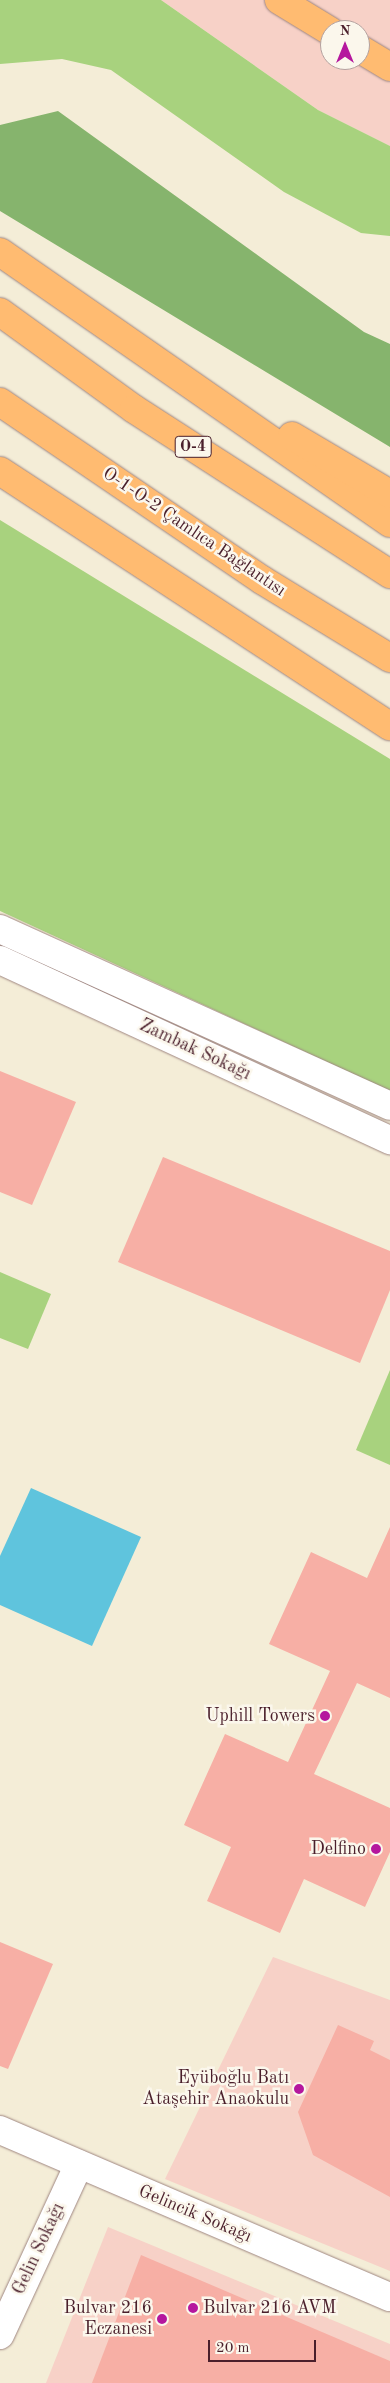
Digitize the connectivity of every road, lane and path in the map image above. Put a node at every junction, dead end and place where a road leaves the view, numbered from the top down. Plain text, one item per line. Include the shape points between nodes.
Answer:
1 (279, 0) edge
2 (320, 25) edge
3 (370, 55) edge
4 (390, 67) edge
5 (0, 247) edge
6 (0, 252) edge
7 (0, 312) edge
8 (0, 402) edge
9 (0, 472) edge
10 (390, 494) edge
11 (390, 524) edge
12 (390, 574) edge
13 (390, 658) edge
14 (389, 725) edge
15 (0, 929) edge
16 (0, 960) edge
17 (390, 1106) edge
18 (390, 1140) edge
19 (0, 2130) edge
20 (79, 2164) junction
21 (390, 2298) edge
22 (0, 2335) edge

1 - 2 main road
3 - 4 main road
5 - 10 main road
6 - 11 main road
7 - 12 main road, O-4 via 134,409
8 - 13 main road, O-1-O-2 Çamlıca Bağlantısı via 262,580
9 - 14 main road
15 - 17 street
16 - 18 street, Zambak Sokağı
19 - 20 street, Gelincik Sokağı
20 - 21 street, Gelincik Sokağı
20 - 22 street, Gelin Sokağı

